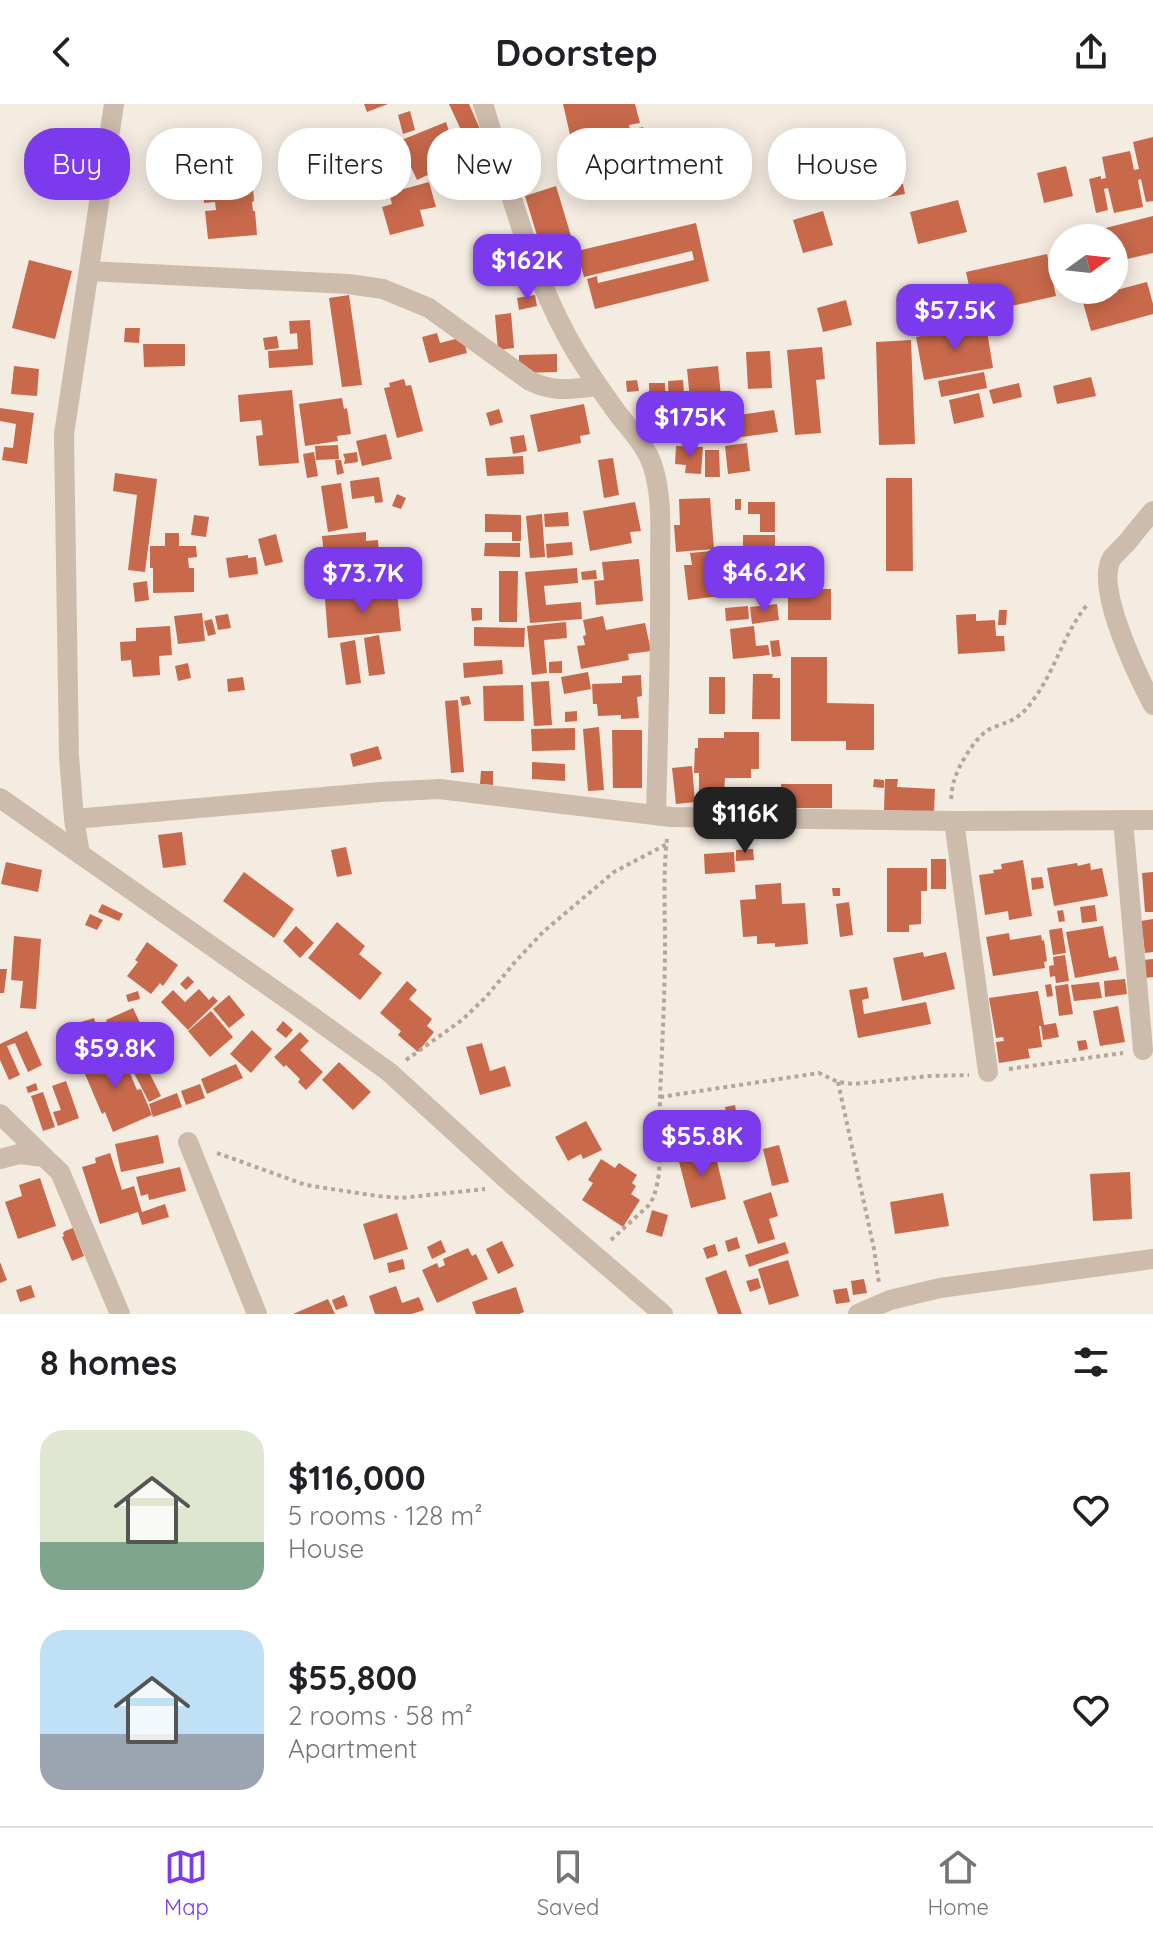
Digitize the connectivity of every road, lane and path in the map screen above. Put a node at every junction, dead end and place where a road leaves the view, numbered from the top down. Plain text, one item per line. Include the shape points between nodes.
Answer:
1 (114, 104) edge
2 (483, 104) edge
3 (89, 271) junction
4 (598, 386) junction
5 (1153, 511) edge
6 (1107, 582) junction
7 (1153, 705) edge
8 (0, 798) edge
9 (663, 816) junction
10 (74, 819) junction
11 (1123, 820) junction
12 (1153, 820) edge
13 (954, 821) junction
14 (667, 844) junction
15 (80, 854) junction
16 (1143, 1050) joint
17 (389, 1072) junction
18 (988, 1072) junction
19 (838, 1082) junction
20 (660, 1097) junction
21 (0, 1114) edge
22 (188, 1142) joint
23 (44, 1157) junction
24 (0, 1159) edge
25 (514, 1186) junction
26 (595, 1254) junction
27 (1153, 1259) edge
28 (878, 1305) junction
29 (120, 1314) edge
30 (257, 1314) edge
31 (663, 1314) edge
32 (858, 1314) edge

1 - 3 street
2 - 4 street via 550,306
3 - 4 street via 383,289 429,308 537,385 563,390
3 - 10 street via 64,434
4 - 9 street via 644,446 657,484
5 - 6 street via 1112,559
6 - 7 street via 1122,636
6 - 13 path via 1080,613 1033,701 1021,715 984,733 965,760 953,781
8 - 15 street
9 - 10 street via 439,789
9 - 13 street
9 - 14 path
10 - 15 street
11 - 12 street
11 - 13 street
11 - 16 street
13 - 18 street
14 - 17 path via 614,872 543,932 462,1020
14 - 20 path
15 - 17 street
16 - 18 path
17 - 25 street
18 - 19 path
19 - 20 path via 810,1073
19 - 28 path via 874,1249
20 - 26 path via 654,1199
21 - 23 street
22 - 25 path via 306,1185 377,1196
22 - 30 street
23 - 24 street via 19,1154
23 - 29 street via 60,1172
25 - 26 street
26 - 31 street
27 - 28 street via 940,1288
28 - 32 street

